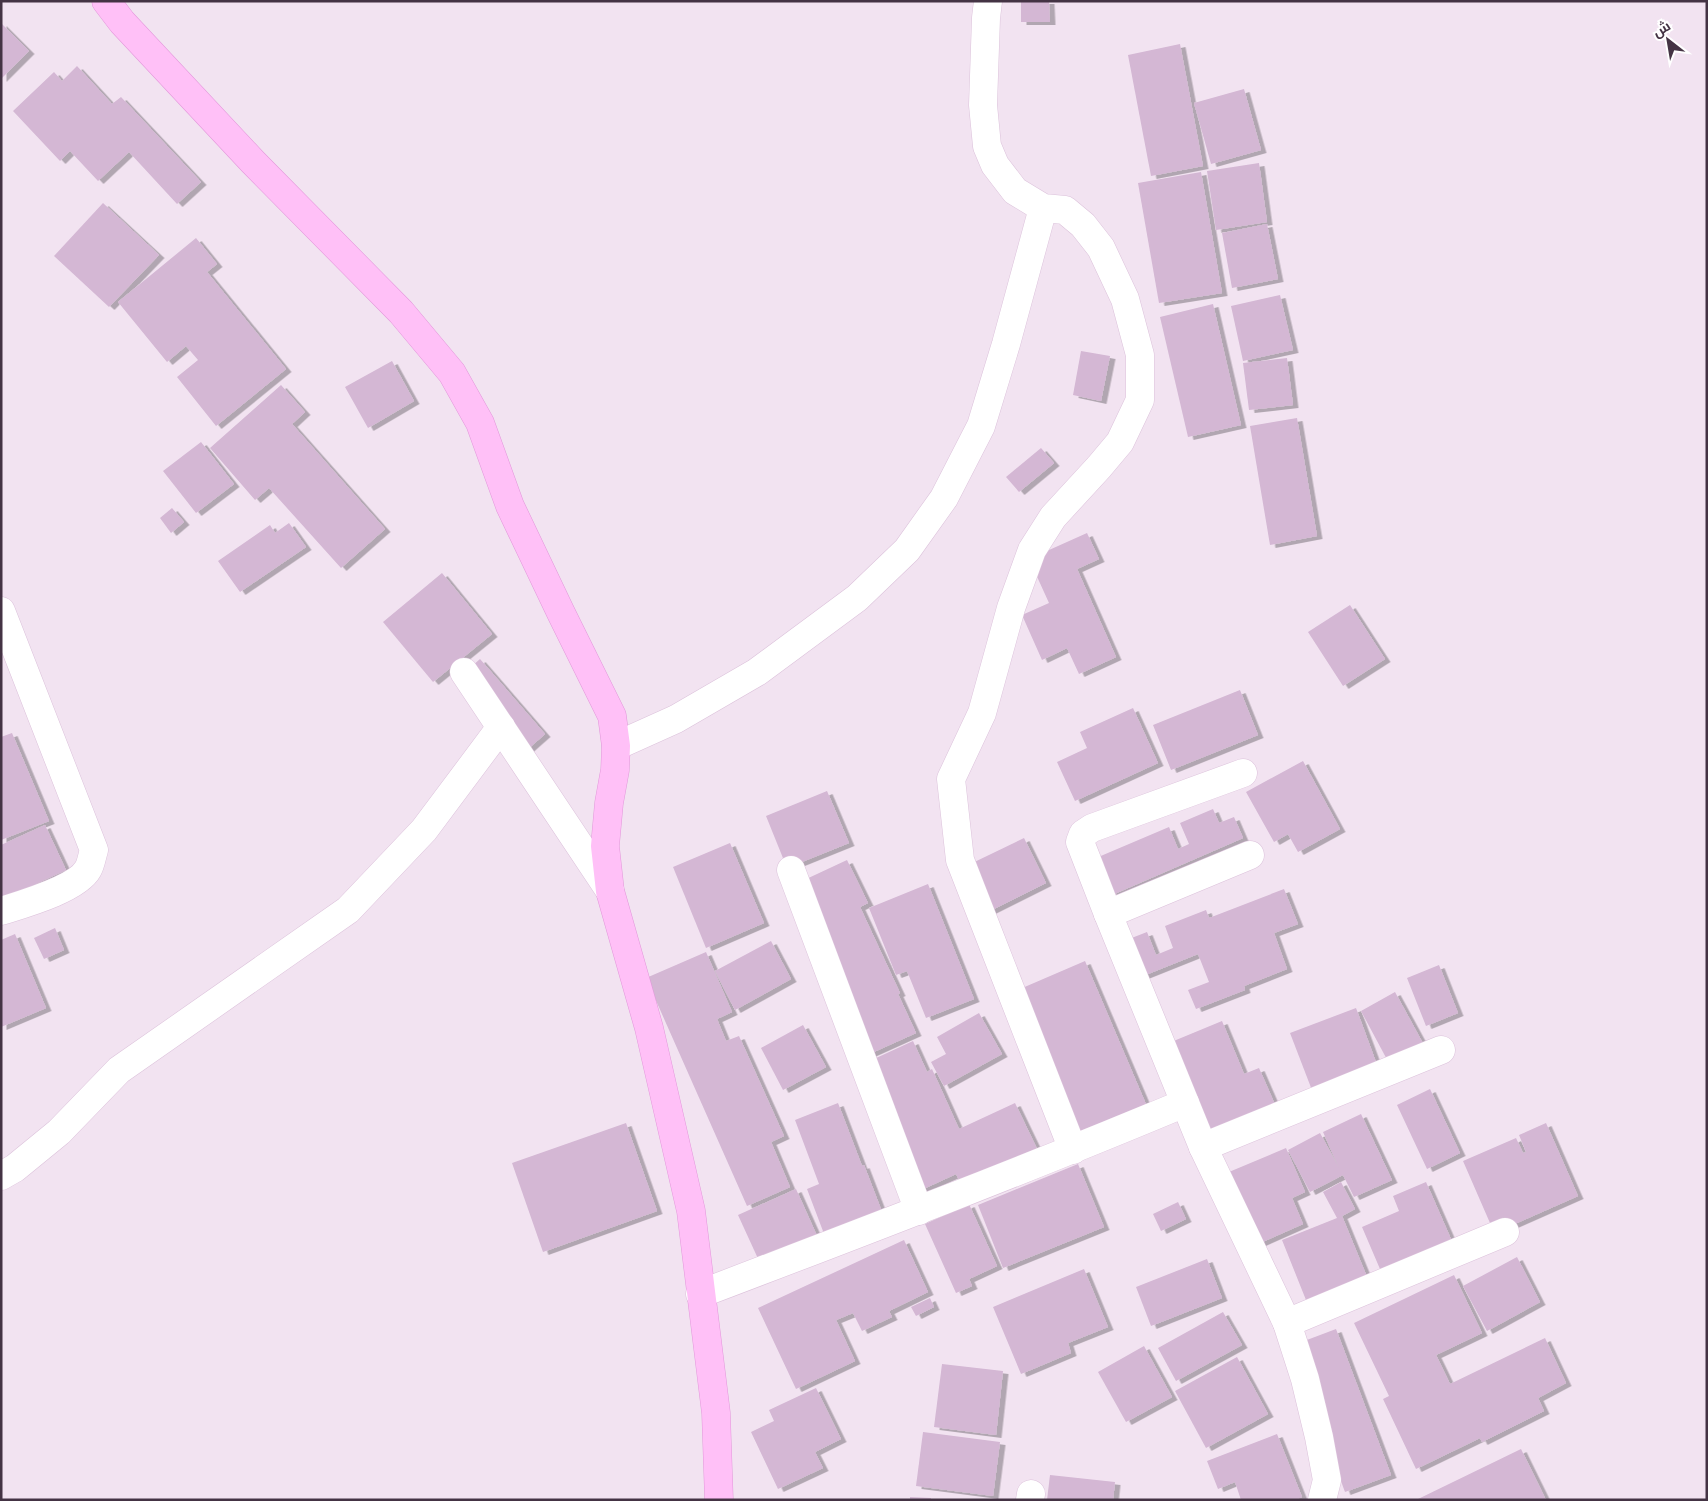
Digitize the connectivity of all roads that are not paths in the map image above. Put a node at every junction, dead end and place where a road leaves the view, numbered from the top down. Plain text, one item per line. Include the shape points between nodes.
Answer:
1 (106, 1) edge
2 (988, 1) edge
3 (1043, 208) junction
4 (1, 611) edge
5 (464, 672) dead end
6 (501, 727) junction
7 (616, 746) junction
8 (1243, 773) dead end
9 (1250, 855) dead end
10 (791, 870) dead end
11 (610, 891) junction
12 (1, 911) edge
13 (1108, 914) junction
14 (1441, 1050) dead end
15 (1185, 1103) junction
16 (1203, 1147) junction
17 (1073, 1150) junction
18 (1, 1176) edge
19 (919, 1211) junction
20 (1505, 1232) dead end
21 (700, 1294) junction
22 (1287, 1323) junction
23 (719, 1500) edge
24 (1322, 1500) edge

1 - 7 main road via 253,162 401,312 452,373 480,423 510,506 612,716
2 - 3 street via 983,105 987,146 995,165 1015,191
3 - 7 street via 981,426 944,498 907,550 857,598 757,672 676,719
3 - 17 street via 1065,210 1083,225 1101,248 1125,299 1140,355 1140,400 1120,442 1052,518 1032,550 1011,608 982,714 951,779 960,860
4 - 12 street via 94,850 88,870 75,882
5 - 6 street
6 - 11 street
6 - 18 street via 424,830 348,910 119,1070 59,1132
7 - 11 main road via 605,846
8 - 13 street via 1083,834 1080,842
9 - 13 street
10 - 19 street
11 - 21 main road via 649,1028 691,1212
13 - 15 street
14 - 16 street
15 - 16 street
15 - 17 street
16 - 22 street
17 - 19 street
19 - 21 street
20 - 22 street
21 - 23 main road via 716,1413
22 - 24 street via 1319,1437 1327,1480

